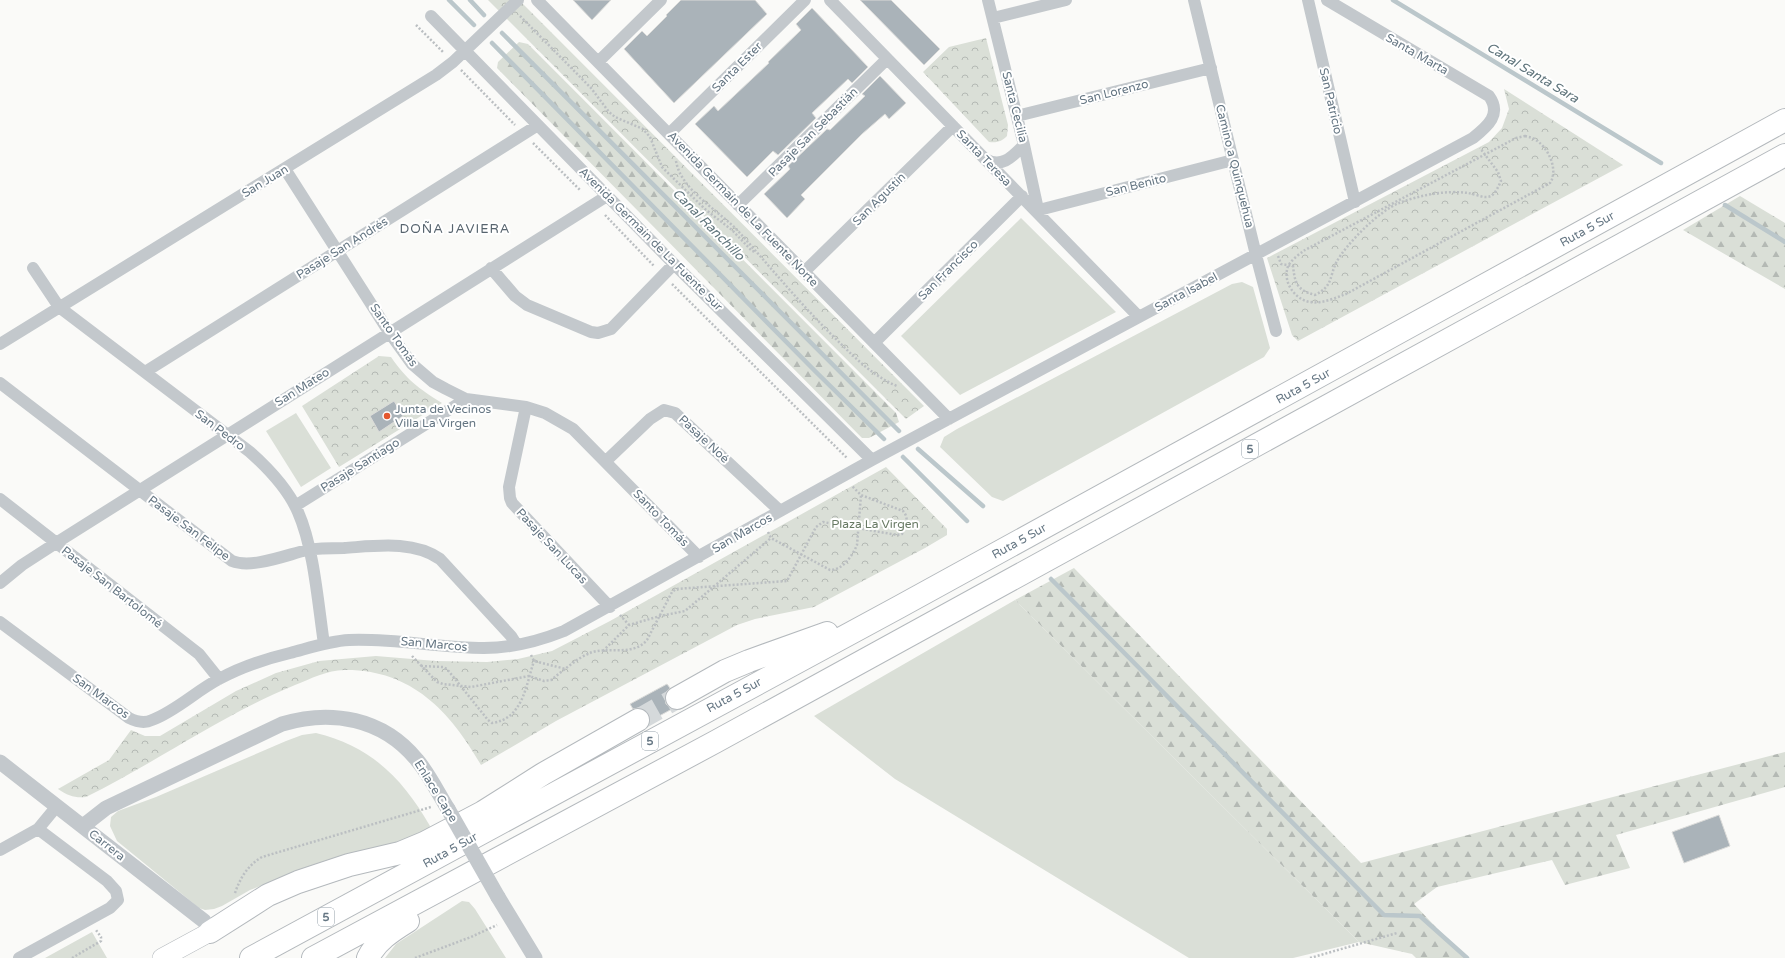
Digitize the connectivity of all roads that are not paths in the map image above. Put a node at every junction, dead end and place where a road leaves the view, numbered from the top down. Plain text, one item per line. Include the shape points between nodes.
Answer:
1 (518, 0) edge
2 (537, 0) edge
3 (661, 0) edge
4 (806, 0) edge
5 (830, 0) edge
6 (988, 0) edge
7 (1066, 0) edge
8 (1194, 0) edge
9 (1308, 0) edge
10 (1326, 0) edge
11 (431, 16) dead end
12 (993, 18) junction
13 (466, 51) junction
14 (887, 59) junction
15 (598, 62) junction
16 (1211, 68) junction
17 (1494, 115) joint
18 (1017, 116) junction
19 (1785, 120) edge
20 (538, 125) junction
21 (953, 126) junction
22 (669, 134) junction
23 (1024, 144) junction
24 (1785, 155) edge
25 (985, 159) junction
26 (1233, 160) junction
27 (285, 169) junction
28 (607, 196) junction
29 (1022, 196) junction
30 (1355, 202) junction
31 (738, 205) junction
32 (1039, 212) junction
33 (338, 251) junction
34 (1256, 255) junction
35 (674, 264) junction
36 (33, 268) dead end
37 (491, 268) junction
38 (804, 272) junction
39 (59, 306) junction
40 (1139, 317) junction
41 (1276, 331) dead end
42 (390, 332) junction
43 (0, 344) edge
44 (874, 344) junction
45 (145, 372) junction
46 (0, 383) edge
47 (466, 398) junction
48 (526, 407) junction
49 (949, 419) junction
50 (227, 434) junction
51 (872, 460) junction
52 (606, 461) junction
53 (139, 490) junction
54 (0, 499) edge
55 (295, 506) junction
56 (780, 511) junction
57 (56, 543) junction
58 (309, 550) junction
59 (699, 557) junction
60 (0, 583) edge
61 (899, 607) junction
62 (614, 610) junction
63 (0, 622) edge
64 (324, 644) junction
65 (516, 644) junction
66 (219, 679) junction
67 (678, 698) tunnel mouth
68 (638, 720) tunnel mouth
69 (0, 762) edge
70 (57, 806) junction
71 (83, 826) junction
72 (38, 829) junction
73 (518, 847) junction
74 (0, 850) edge
75 (210, 932) junction
76 (19, 958) edge
77 (162, 958) edge
78 (251, 958) edge
79 (313, 958) edge
80 (368, 958) edge
81 (535, 958) edge

1 - 13 street, San Juan
2 - 15 street, Avenida Germaín de La Fuente Norte
3 - 15 street
4 - 22 street, Santa Ester
5 - 14 street, Santa Teresa
6 - 12 street, Santa Cecilia
7 - 12 street
8 - 16 street, Camino a Quinquehua
9 - 30 street, San Patricio
10 - 17 street, Santa Marta via 1489,96 1494,102
11 - 13 street, Avenida Germaín de La Fuente Sur
12 - 18 street, Santa Cecilia
13 - 20 street, Avenida Germaín de La Fuente Sur
13 - 27 street, San Juan via 436,74
14 - 21 street, Santa Teresa
14 - 31 street, Pasaje San Sebastián
15 - 22 street, Avenida Germaín de La Fuente Norte
16 - 18 street, San Lorenzo
16 - 26 street, Camino a Quinquehua
17 - 30 street, Santa Isabel via 1488,125 1473,138
18 - 23 street, Santa Cecilia
19 - 61 highway, Ruta 5 Sur / 5
20 - 28 street, Avenida Germaín de La Fuente Sur
20 - 33 street, Pasaje San Andrés
21 - 25 street, Santa Teresa
21 - 38 street, San Agustín
22 - 31 street, Avenida Germaín de La Fuente Norte
23 - 25 street via 1005,161 991,163
23 - 32 street, Santa Cecilia
24 - 73 highway, 5 via 715,742
25 - 29 street, Santa Teresa
26 - 32 street, San Benito
26 - 34 street, Camino a Quinquehua
27 - 33 street, Santo Tomás
27 - 39 street, San Juan
28 - 35 street, Avenida Germaín de La Fuente Sur
28 - 37 street, San Mateo
29 - 32 street, Santa Teresa
29 - 44 street, San Francisco
30 - 34 street, Santa Isabel
31 - 38 street, Avenida Germaín de La Fuente Norte
32 - 40 street, Santa Teresa
33 - 42 street, Santo Tomás
33 - 45 street, Pasaje San Andrés
34 - 40 street, Santa Isabel
34 - 41 street, Camino a Quinquehua
35 - 37 street via 611,329 598,333 527,305 515,296
35 - 51 street, Avenida Germaín de La Fuente Sur
36 - 39 street, San Pedro
37 - 42 street, San Mateo
38 - 44 street, Avenida Germaín de La Fuente Norte
39 - 43 street, San Juan
39 - 45 street, San Pedro
40 - 49 street, Santa Isabel
42 - 47 street, Santo Tomás via 421,374 439,386
42 - 50 street, San Mateo
44 - 49 street, Avenida Germaín de La Fuente Norte
45 - 50 street, San Pedro
46 - 53 street, Pasaje San Felipe
47 - 48 street, Santo Tomás
47 - 55 street, Pasaje Santiago
48 - 52 street, Santo Tomás via 573,429
48 - 62 street, Pasaje San Lucas via 509,487 512,503
49 - 51 street, Santa Isabel
50 - 53 street, San Mateo
50 - 55 street, San Pedro via 269,469
51 - 56 street, San Marcos
52 - 56 street, Pasaje Noé via 650,419 664,410 675,413
52 - 59 street, Santo Tomás
53 - 57 street, San Mateo
53 - 58 street, Pasaje San Felipe via 232,561 240,564
54 - 57 street, Pasaje San Bartolomé
55 - 58 street, San Pedro
56 - 59 street, San Marcos
57 - 60 street, San Mateo
57 - 66 street, Pasaje San Bartolomé via 199,654
58 - 64 street, San Pedro
58 - 65 street, Pasaje San Felipe via 393,546 432,554 440,559
59 - 62 street, San Marcos
61 - 67 highway via 749,661 725,671
61 - 78 highway, Ruta 5 Sur / 5
62 - 65 street, San Marcos via 559,634 534,642
63 - 66 street, San Marcos via 142,723 152,720
64 - 65 street, San Marcos via 349,640 406,641 484,648
64 - 66 street, San Marcos via 265,659
68 - 75 highway via 543,774 494,806 438,836 400,853 349,865 298,882 268,895
69 - 70 street, Carrera
70 - 71 street, Carrera
70 - 72 street
71 - 75 street, Carrera via 204,921
71 - 81 street, Enlace Cape, bridge via 106,808 282,724 318,717 354,720 369,725 395,740 417,760
72 - 74 street
72 - 76 street via 107,881 116,891 118,900 110,908
73 - 79 highway, 5
73 - 80 highway via 495,870 392,930 382,938
75 - 77 main road

